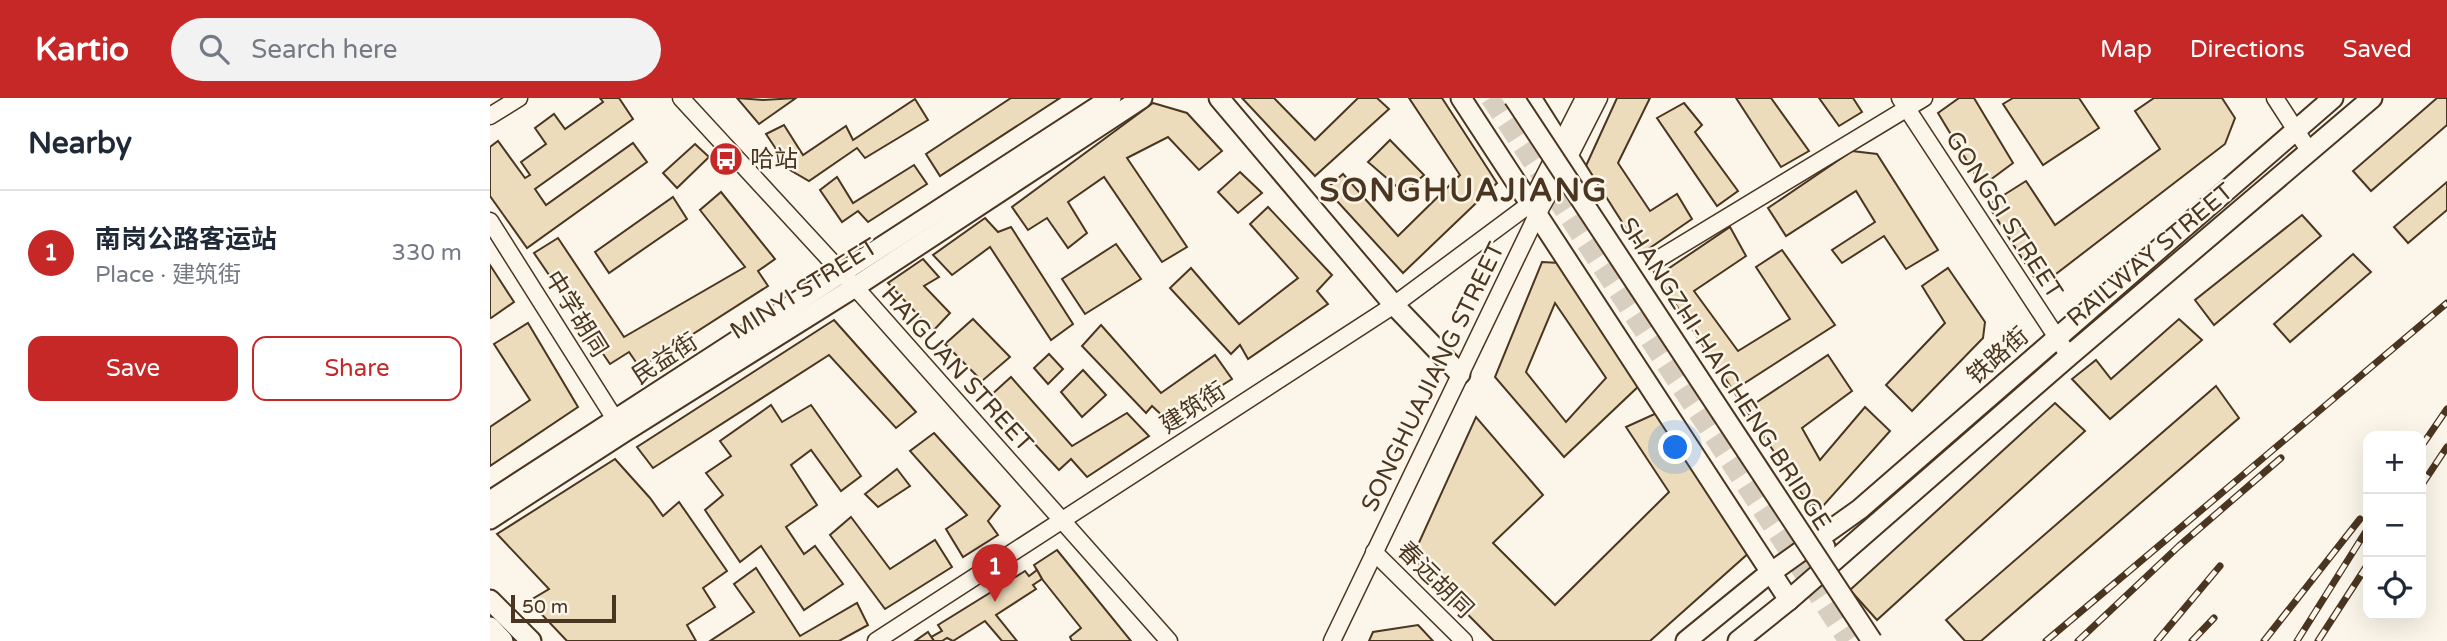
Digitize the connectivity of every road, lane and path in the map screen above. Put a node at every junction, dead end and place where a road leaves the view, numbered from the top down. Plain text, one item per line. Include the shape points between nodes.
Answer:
1 (519, 98) edge
2 (681, 98) edge
3 (1111, 98) edge
4 (1142, 98) edge
5 (1219, 98) edge
6 (1461, 98) edge
7 (1514, 98) edge
8 (1531, 98) edge
9 (1584, 98) edge
10 (1599, 98) edge
11 (1924, 98) edge
12 (2275, 98) edge
13 (2333, 98) edge
14 (2372, 98) edge
15 (1903, 104) edge
16 (490, 117) edge
17 (2296, 130) junction
18 (2310, 152) junction
19 (1564, 153) junction
20 (1533, 209) junction
21 (490, 221) edge
22 (1640, 270) junction
23 (849, 281) junction
24 (1394, 305) junction
25 (2057, 338) junction
26 (2069, 356) junction
27 (1460, 374) junction
28 (620, 426) junction
29 (490, 501) edge
30 (490, 519) edge
31 (1061, 521) junction
32 (1819, 538) junction
33 (1374, 552) junction
34 (1834, 560) junction
35 (1771, 572) junction
36 (490, 597) edge
37 (1789, 600) junction
38 (490, 629) edge
39 (524, 634) edge
40 (503, 641) edge
41 (876, 641) edge
42 (1169, 641) edge
43 (1332, 641) edge
44 (1464, 641) edge
45 (1686, 641) edge
46 (1738, 641) edge
47 (1872, 641) edge

1 - 16 street
2 - 23 street, HAIGUAN STREET
3 - 23 main road
4 - 23 main road, MINYI STREET
5 - 24 main road
6 - 20 main road
7 - 47 main road, SHANGZHI-HAICHENG BRIDGE, bridge
8 - 19 main road
9 - 19 street
10 - 19 street, SONGHUAJIANG STREET
11 - 15 street
12 - 17 street
13 - 17 main road, 铁路街
14 - 18 main road, RAILWAY STREET
15 - 22 street
15 - 25 street, GONGSI STREET
17 - 18 street
17 - 25 main road, 铁路街
18 - 26 main road, RAILWAY STREET
19 - 20 street, SONGHUAJIANG STREET
19 - 22 main road
20 - 24 street, 建筑街
20 - 27 street, SONGHUAJIANG STREET
20 - 35 main road
21 - 28 street, 中学胡同
22 - 32 main road
23 - 28 main road, MINYI STREET
23 - 31 street, HAIGUAN STREET
24 - 27 main road
24 - 31 street, 建筑街
25 - 26 street, GONGSI STREET
25 - 32 main road, 铁路街 via 1860,509
26 - 34 main road, RAILWAY STREET
27 - 33 street, SONGHUAJIANG STREET
28 - 29 main road
28 - 30 main road, MINYI STREET
31 - 41 street, 建筑街
31 - 42 street, HAIGUAN STREET
32 - 34 main road
32 - 35 main road, 铁路街
33 - 43 street, SONGHUAJIANG STREET
33 - 44 street, 春远胡同
34 - 37 main road, RAILWAY STREET
35 - 37 main road
35 - 45 main road, 铁路街
36 - 39 main road
37 - 46 main road, RAILWAY STREET
38 - 40 main road

